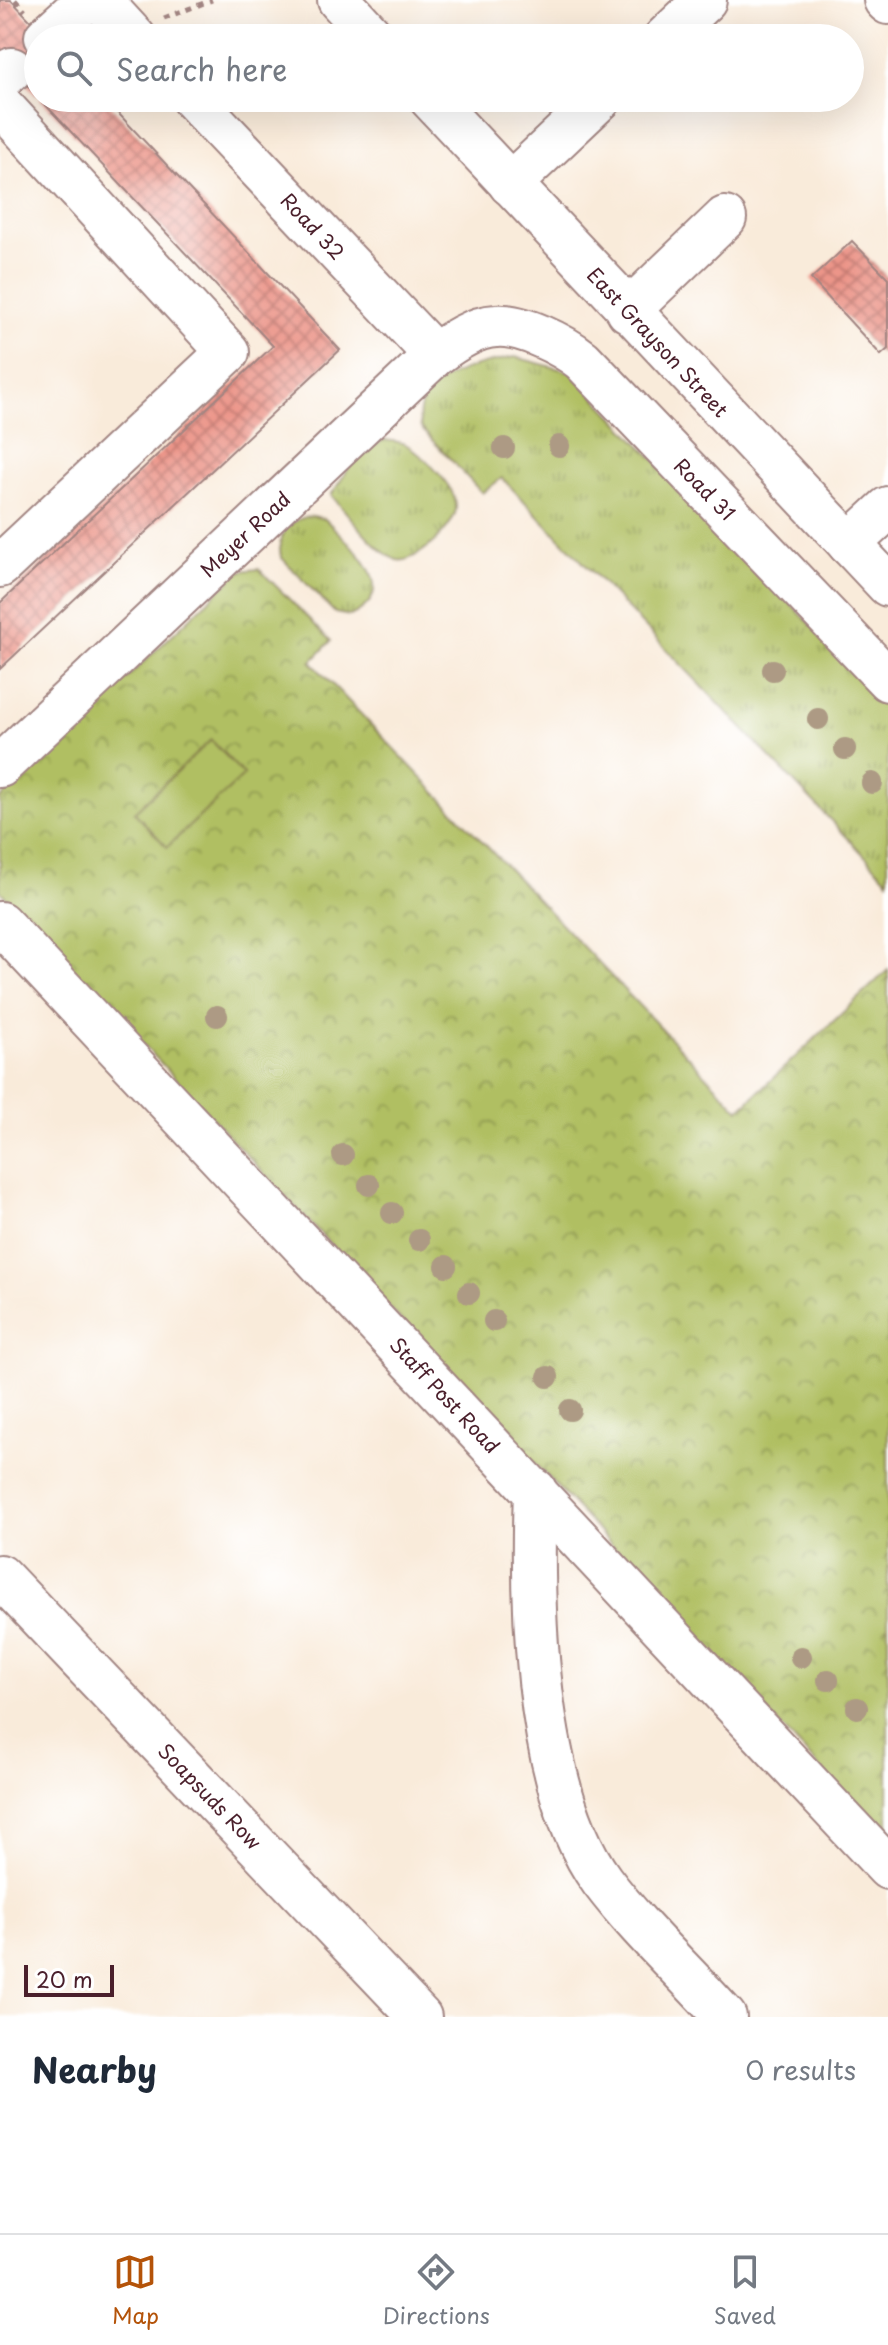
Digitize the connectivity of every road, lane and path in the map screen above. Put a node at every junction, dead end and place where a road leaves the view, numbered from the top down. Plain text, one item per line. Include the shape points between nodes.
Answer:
1 (87, 0) edge
2 (100, 0) edge
3 (212, 0) edge
4 (339, 0) edge
5 (705, 0) edge
6 (60, 24) edge
7 (122, 24) edge
8 (157, 24) edge
9 (361, 24) edge
10 (680, 24) edge
11 (4, 85) edge
12 (24, 109) edge
13 (27, 112) edge
14 (205, 112) edge
15 (443, 112) edge
16 (586, 112) edge
17 (510, 184) junction
18 (725, 218) dead end
19 (628, 311) junction
20 (503, 327) joint
21 (435, 355) junction
22 (888, 508) edge
23 (849, 544) junction
24 (0, 566) edge
25 (888, 585) edge
26 (888, 680) edge
27 (0, 766) edge
28 (0, 923) edge
29 (535, 1490) junction
30 (0, 1576) edge
31 (888, 1868) edge
32 (420, 2017) edge
33 (725, 2017) edge

1 - 6 street
2 - 7 street
3 - 8 path
4 - 9 street
5 - 10 street
11 - 12 street
13 - 24 street via 228,352
14 - 21 street, Road 32
15 - 17 street, East Grayson Street
16 - 17 street
17 - 19 street, East Grayson Street
18 - 19 street
19 - 23 street, East Grayson Street
20 - 21 street, Meyer Road via 458,338
20 - 26 street, Road 31 via 582,360
21 - 27 street, Meyer Road
22 - 23 street
23 - 25 street, East Grayson Street
28 - 29 street, Staff Post Road
29 - 31 street, Staff Post Road
29 - 33 street via 533,1555 546,1735 574,1830 602,1880
30 - 32 street, Soapsuds Row

